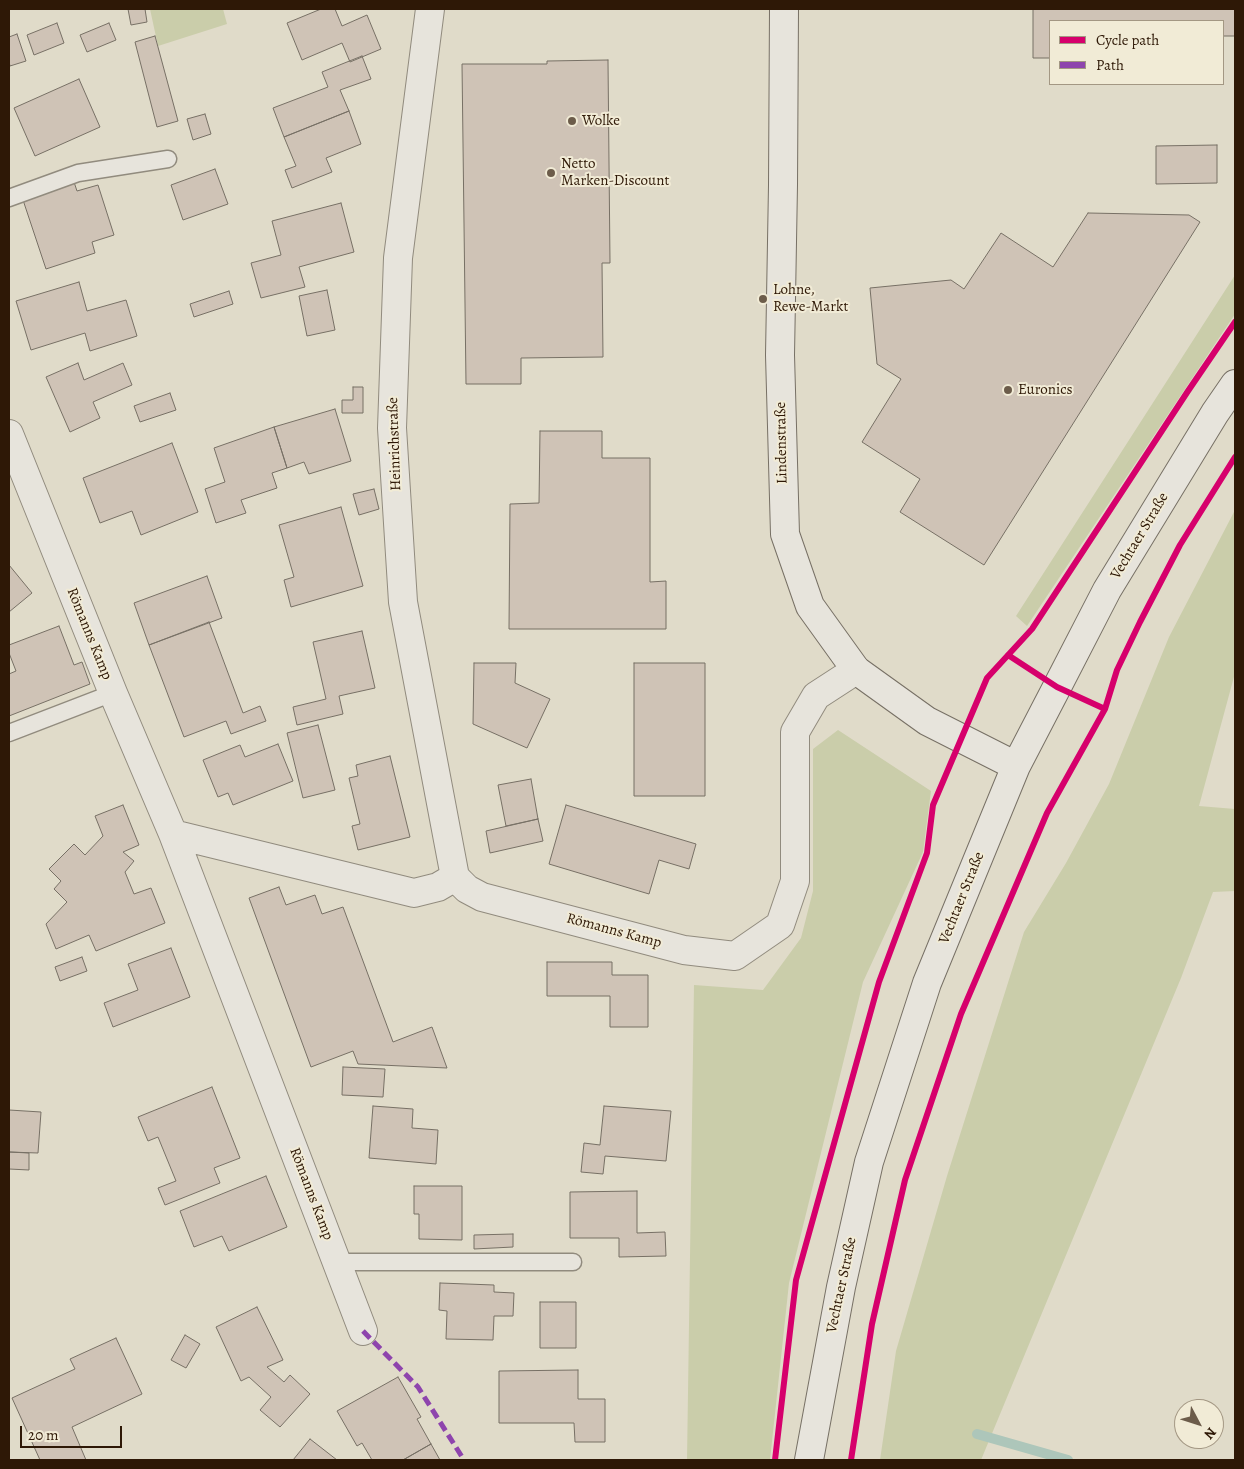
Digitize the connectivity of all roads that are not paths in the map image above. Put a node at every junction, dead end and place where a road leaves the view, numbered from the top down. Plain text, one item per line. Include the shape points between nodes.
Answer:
1 (430, 9) edge
2 (784, 9) edge
3 (168, 159) dead end
4 (9, 198) edge
5 (1235, 384) edge
6 (9, 434) edge
7 (856, 670) junction
8 (113, 693) junction
9 (9, 734) edge
10 (1016, 766) junction
11 (173, 834) junction
12 (455, 876) junction
13 (337, 1262) junction
14 (572, 1262) dead end
15 (363, 1331) dead end
16 (809, 1460) edge

1 - 12 street, Heinrichstraße via 398,258 392,428 403,602
2 - 7 street, Lindenstraße via 780,355 785,534 810,606
3 - 4 lane via 78,173
5 - 10 street, Vechtaer Straße via 1107,590
6 - 8 street, Römanns Kamp
7 - 10 street, Lindenstraße via 926,721
7 - 12 street, Römanns Kamp via 816,696 795,732 796,881 780,926 735,956 684,950 482,897 467,889
8 - 9 lane
8 - 11 street, Römanns Kamp
10 - 16 street, Vechtaer Straße via 927,983 869,1162 841,1287
11 - 12 street via 414,893 438,887
11 - 13 street, Römanns Kamp
13 - 14 lane
13 - 15 street, Römanns Kamp

